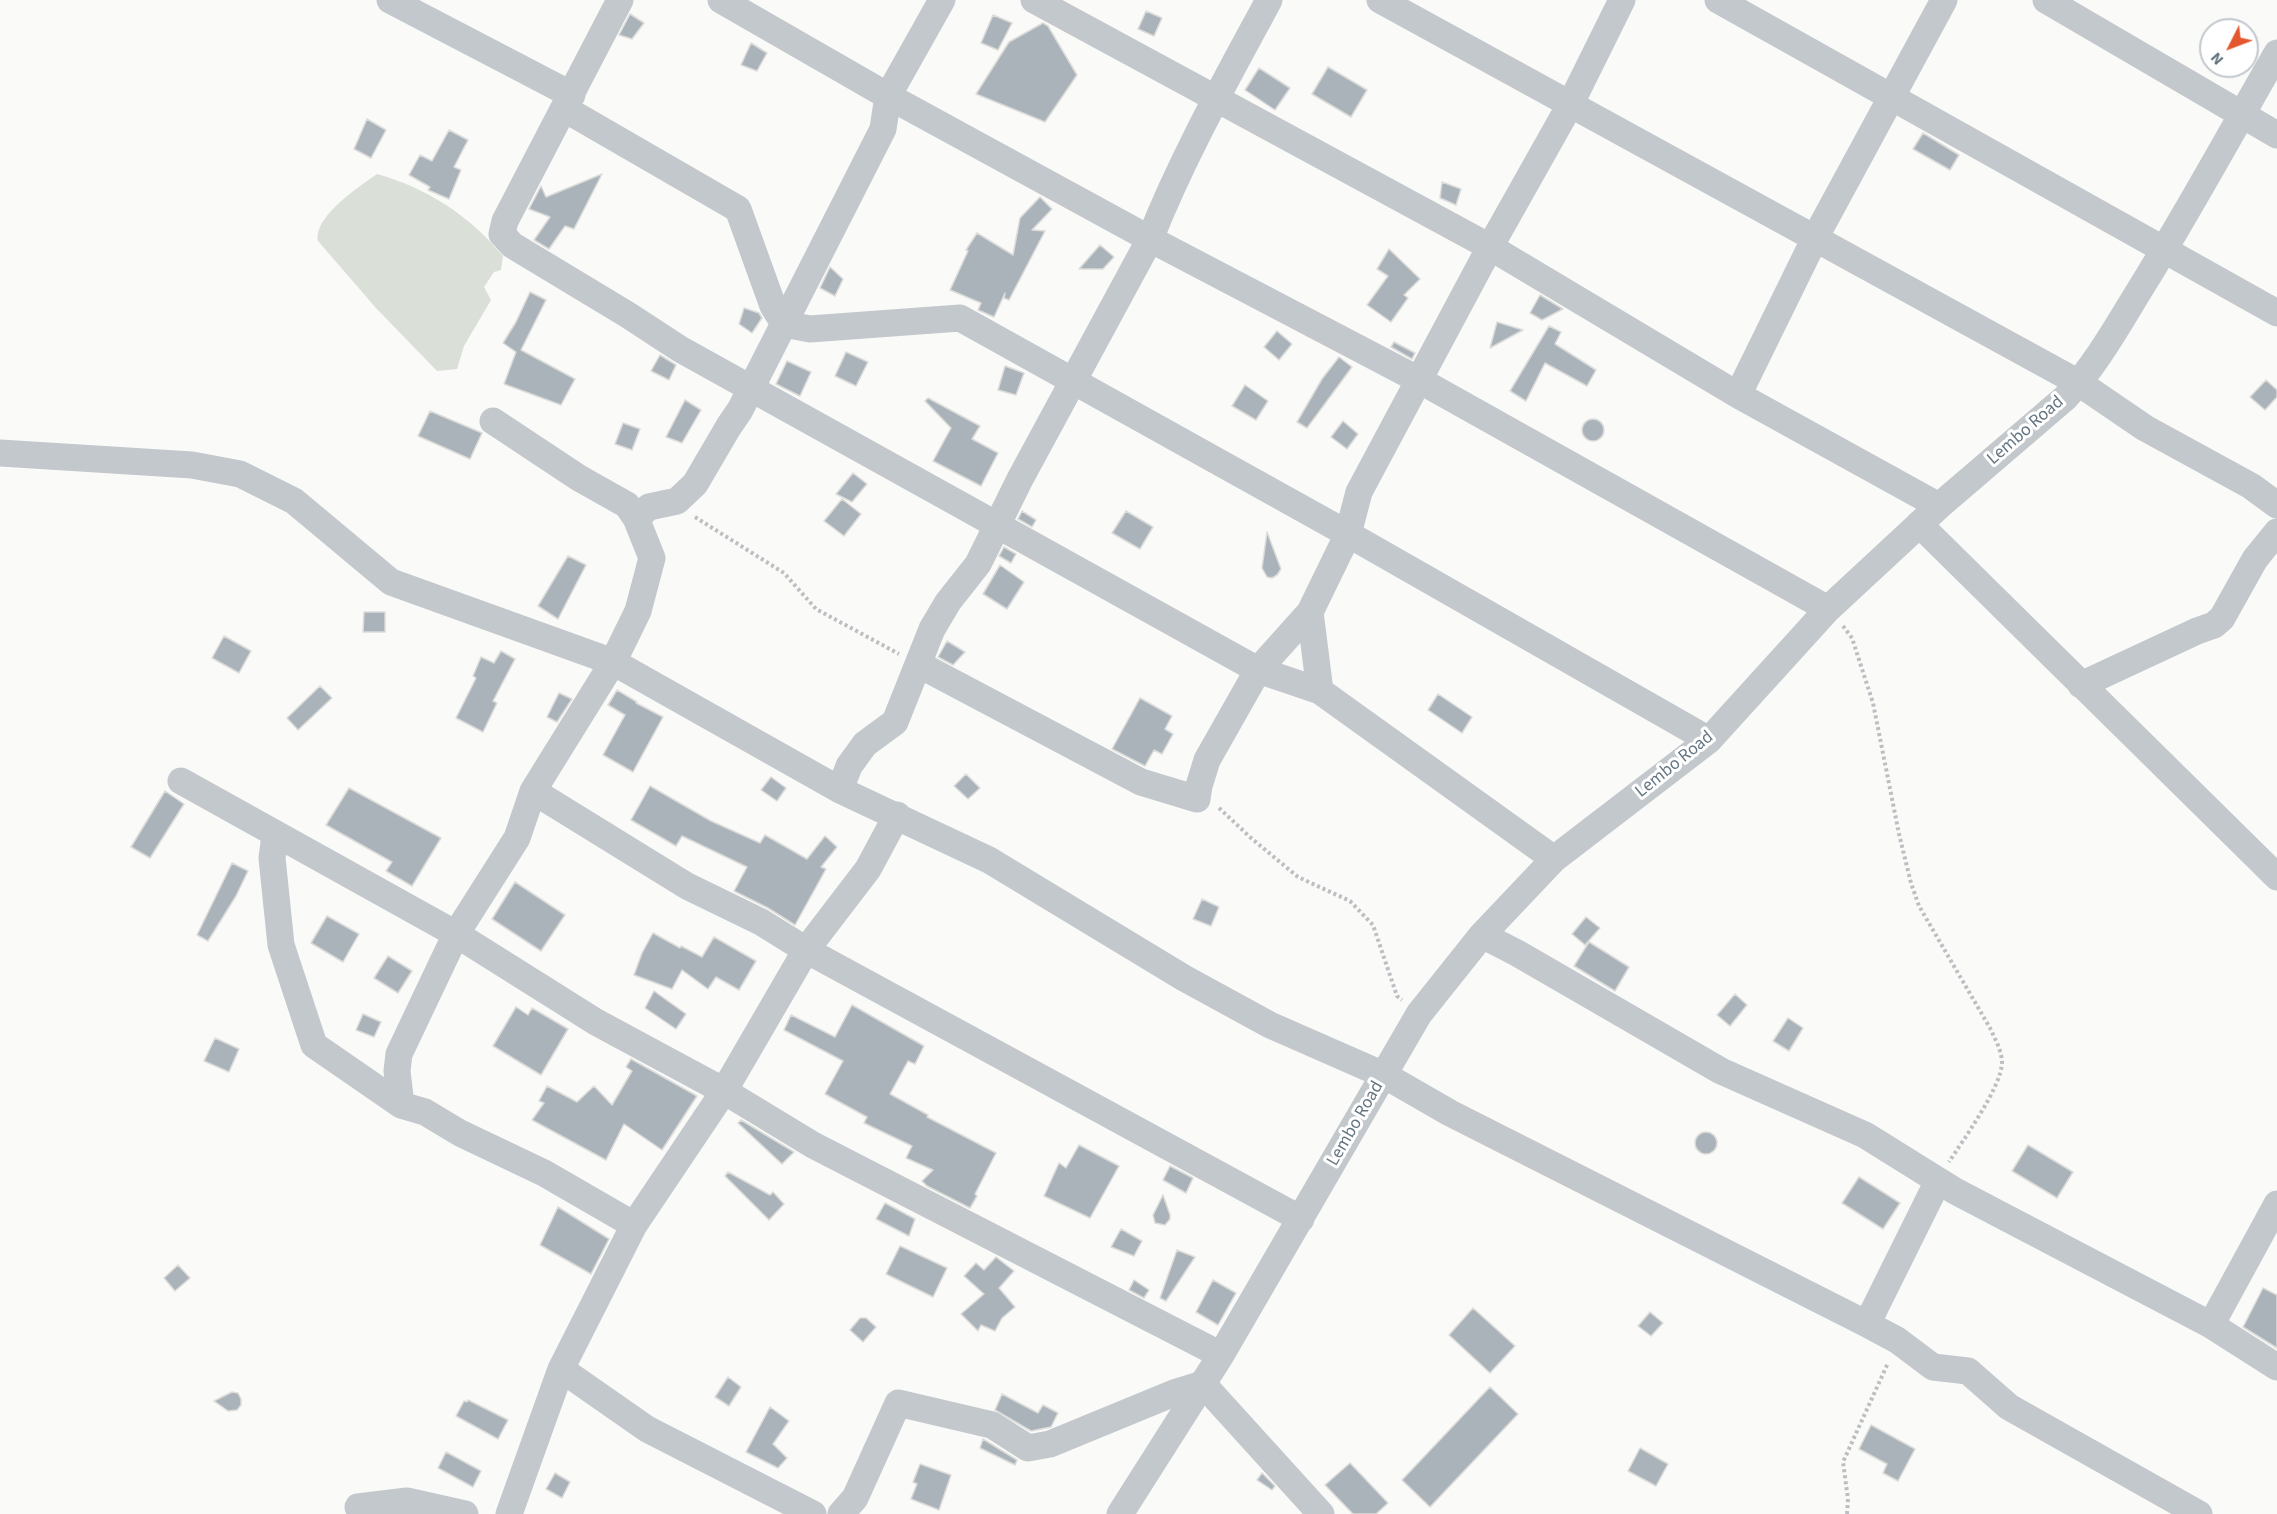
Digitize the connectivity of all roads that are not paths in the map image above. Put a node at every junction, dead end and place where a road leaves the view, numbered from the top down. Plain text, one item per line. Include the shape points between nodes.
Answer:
1 (390, 0) edge
2 (620, 0) edge
3 (721, 0) edge
4 (942, 0) edge
5 (1034, 0) edge
6 (1269, 0) edge
7 (1380, 0) edge
8 (1622, 0) edge
9 (1718, 0) edge
10 (1944, 0) edge
11 (2046, 0) edge
12 (2277, 53) edge
13 (888, 96) junction
14 (1892, 97) junction
15 (1216, 98) junction
16 (568, 102) junction
17 (1571, 103) junction
18 (2242, 114) junction
19 (2277, 135) edge
20 (1815, 238) junction
21 (1150, 239) junction
22 (1490, 248) junction
23 (2165, 249) junction
24 (2277, 313) edge
25 (784, 324) junction
26 (1419, 380) junction
27 (1074, 381) junction
28 (2079, 383) junction
29 (752, 389) junction
30 (1738, 395) junction
31 (493, 421) dead end
32 (0, 453) edge
33 (2277, 505) edge
34 (1939, 506) junction
35 (636, 518) junction
36 (997, 524) junction
37 (1919, 524) junction
38 (2277, 532) edge
39 (1348, 534) junction
40 (1828, 609) junction
41 (1310, 612) junction
42 (613, 662) junction
43 (918, 664) junction
44 (1258, 670) junction
45 (2080, 684) junction
46 (1320, 691) junction
47 (1709, 741) junction
48 (181, 781) dead end
49 (840, 790) junction
50 (533, 791) junction
51 (897, 815) junction
52 (275, 835) junction
53 (1554, 859) junction
54 (2277, 877) edge
55 (456, 934) junction
56 (1482, 935) junction
57 (807, 950) junction
58 (1384, 1075) junction
59 (724, 1091) junction
60 (402, 1105) junction
61 (1938, 1181) junction
62 (2277, 1204) edge
63 (1301, 1219) junction
64 (634, 1225) junction
65 (1867, 1324) junction
66 (2211, 1325) junction
67 (1221, 1355) junction
68 (2277, 1367) edge
69 (561, 1369) junction
70 (1203, 1384) junction
71 (358, 1507) dead end
72 (465, 1514) edge
73 (509, 1514) edge
74 (813, 1514) edge
75 (841, 1514) edge
76 (1120, 1514) edge
77 (1321, 1514) edge
78 (2199, 1514) edge

1 - 16 street
2 - 16 street
3 - 13 street
4 - 13 street
5 - 15 street
6 - 15 street
7 - 17 street
8 - 17 street
9 - 14 street
10 - 14 street
11 - 18 street
12 - 18 street, Lembo Road
13 - 21 street
13 - 25 street via 883,129
14 - 20 street
14 - 23 street
15 - 21 street
15 - 22 street
16 - 25 street via 738,209 773,306
16 - 29 street via 505,221 502,234 512,245
17 - 20 street
17 - 22 street
18 - 19 street
18 - 23 street, Lembo Road
20 - 28 street
20 - 30 street
21 - 26 street
21 - 27 street
22 - 26 street
22 - 30 street
23 - 24 street
23 - 28 street, Lembo Road
25 - 27 street via 810,329 960,318
25 - 29 street
26 - 39 street via 1359,492
26 - 40 street
27 - 36 street
27 - 39 street
28 - 33 street via 2145,428 2251,486
28 - 34 street, Lembo Road
29 - 35 street via 695,484 677,501 649,507
29 - 36 street
30 - 34 street
31 - 35 street via 627,505
32 - 42 street via 192,465 240,474 294,501 392,582
34 - 37 street, Lembo Road
35 - 42 street via 652,558 638,611
36 - 43 street via 978,564 937,620
36 - 44 street
37 - 40 street, Lembo Road
37 - 45 street
38 - 45 street via 2255,558 2222,618 2214,625
39 - 41 street
39 - 47 street
40 - 47 street, Lembo Road
41 - 44 street
41 - 46 street
42 - 49 street
42 - 50 street
43 - 44 street via 1141,782 1197,799 1207,760
43 - 49 street via 895,722 865,744 849,766
44 - 46 street
45 - 54 street
46 - 53 street
47 - 53 street, Lembo Road
48 - 52 street
49 - 51 street
50 - 55 street via 517,838
50 - 57 street via 687,886 761,922
51 - 57 street via 868,869
51 - 58 street via 989,860 1184,978 1270,1025
52 - 55 street
52 - 60 street via 272,858 281,945 314,1045
53 - 56 street, Lembo Road
55 - 59 street via 596,1022
55 - 60 street via 399,1054
56 - 58 street, Lembo Road via 1419,1014
56 - 61 street via 1720,1071 1865,1135
57 - 59 street
57 - 63 street
58 - 63 street, Lembo Road
58 - 65 street via 1459,1118
59 - 64 street
59 - 67 street via 813,1145
60 - 64 street via 425,1112 469,1138 544,1173
61 - 65 street
61 - 66 street
62 - 66 street
63 - 67 street, Lembo Road
64 - 69 street
65 - 78 street via 1898,1340 1933,1367 1968,1371 2009,1407
66 - 68 street
67 - 70 street, Lembo Road
69 - 73 street
69 - 74 street via 647,1429
70 - 75 street via 1050,1444 1028,1448 992,1425 898,1403 855,1498
70 - 76 street, Lembo Road
70 - 77 street
71 - 72 street via 407,1501

